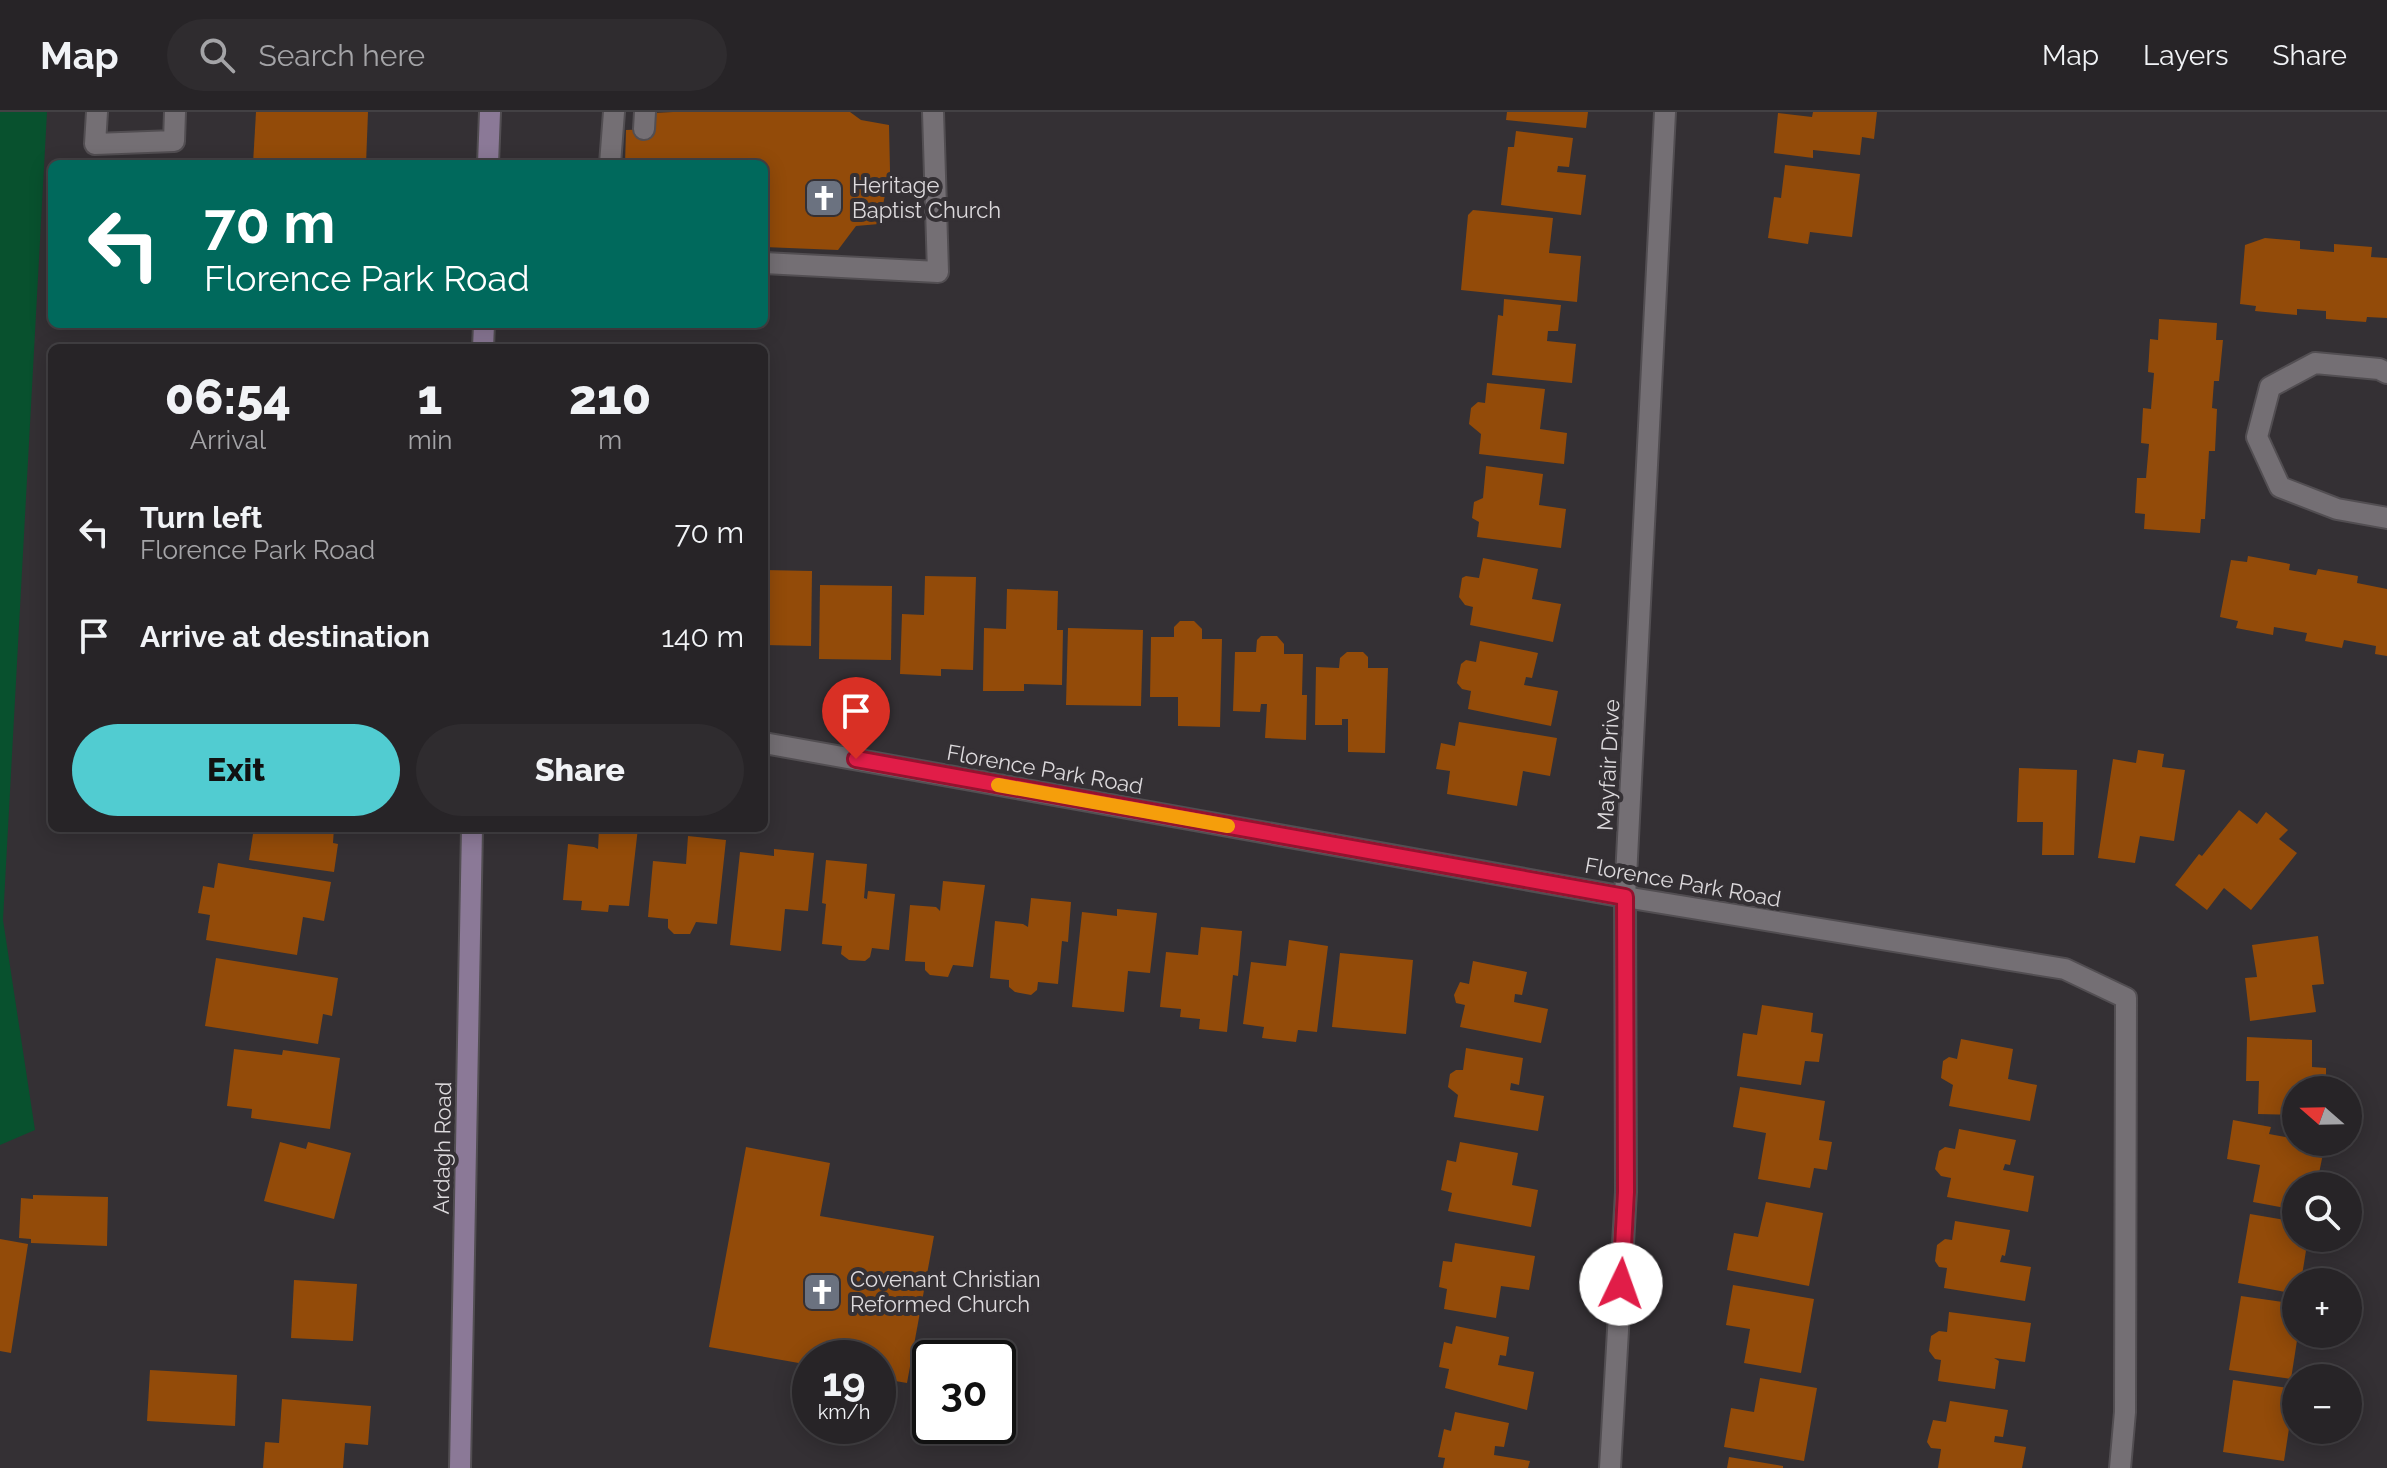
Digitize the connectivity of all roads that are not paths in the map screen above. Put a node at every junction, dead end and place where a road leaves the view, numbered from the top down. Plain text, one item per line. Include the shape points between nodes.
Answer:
1 (97, 112) edge
2 (175, 112) edge
3 (490, 112) edge
4 (614, 112) edge
5 (933, 112) edge
6 (1665, 112) edge
7 (488, 160) edge
8 (610, 160) edge
9 (768, 263) edge
10 (2387, 373) edge
11 (2387, 518) edge
12 (768, 744) edge
13 (472, 832) edge
14 (1625, 897) junction
15 (460, 1468) edge
16 (1610, 1468) edge
17 (2120, 1468) edge

1 - 2 street via 95,144 174,141
3 - 7 street
4 - 8 street
5 - 9 street via 938,272
6 - 14 street, Mayfair Drive
10 - 11 street via 2315,363 2270,387 2257,437 2280,487 2337,509
12 - 14 street, Florence Park Road
13 - 15 street, Ardagh Road
14 - 16 street, Mayfair Drive via 1626,1192
14 - 17 street, Florence Park Road via 2065,969 2126,998 2125,1412

